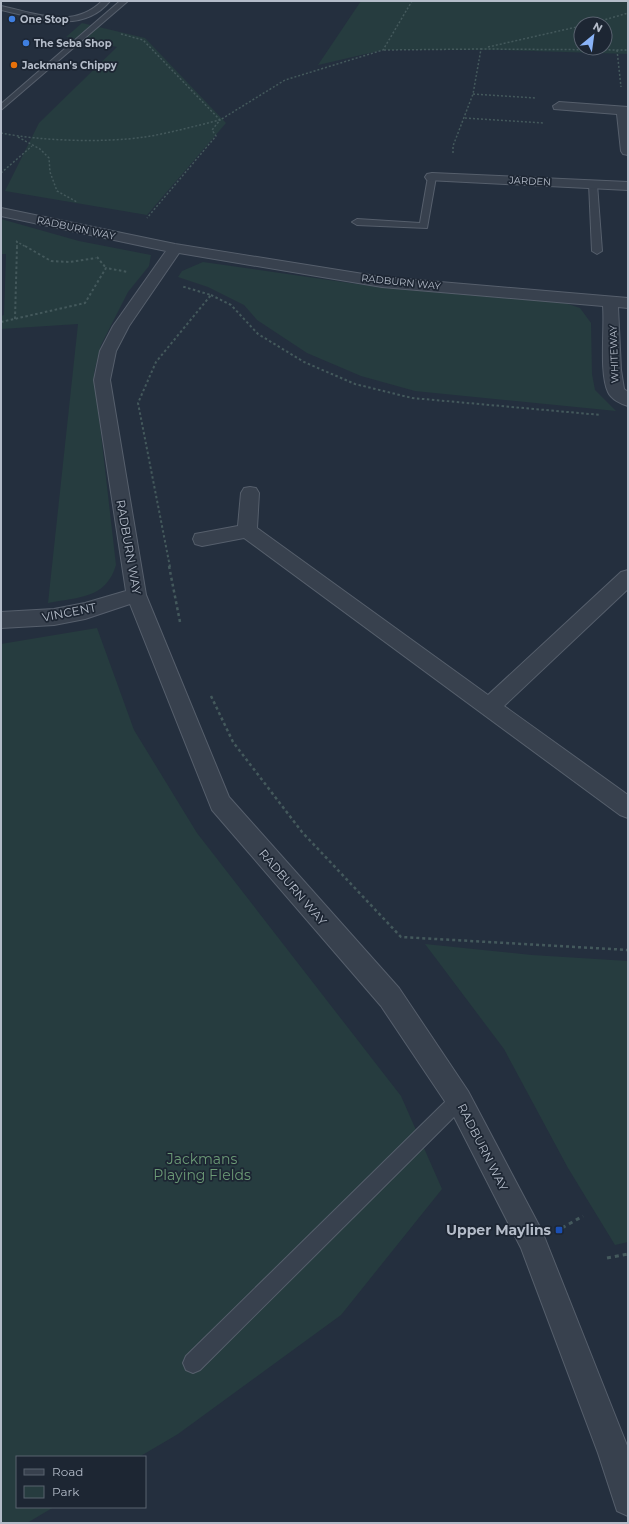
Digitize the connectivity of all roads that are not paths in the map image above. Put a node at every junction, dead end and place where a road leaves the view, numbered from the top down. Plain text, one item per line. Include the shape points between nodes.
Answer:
1 (106, 1) edge
2 (124, 1) edge
3 (1, 8) edge
4 (558, 106) road end
5 (1, 108) edge
6 (626, 110) edge
7 (628, 152) edge
8 (432, 177) joint
9 (593, 184) junction
10 (628, 186) edge
11 (1, 212) edge
12 (357, 222) dead end
13 (175, 248) junction
14 (597, 251) dead end
15 (610, 302) junction
16 (628, 303) edge
17 (628, 400) edge
18 (250, 493) dead end
19 (247, 531) junction
20 (202, 539) dead end
21 (628, 577) edge
22 (136, 595) junction
23 (1, 620) edge
24 (490, 706) junction
25 (628, 808) edge
26 (459, 1100) junction
27 (193, 1363) dead end
28 (628, 1500) edge

1 - 3 lane via 93,13 82,18 66,20
2 - 5 lane
4 - 6 street
6 - 7 street
8 - 9 street, JARDEN
8 - 12 lane via 424,226
9 - 10 street, JARDEN
9 - 14 lane
11 - 13 street, RADBURN WAY
13 - 15 street, RADBURN WAY via 382,282
13 - 22 street, RADBURN WAY via 121,326 108,350 102,380
15 - 16 street, RADBURN WAY
15 - 17 street, WHITEWAY via 612,378 616,392
18 - 19 street
19 - 20 street
19 - 24 street
21 - 24 street
22 - 23 street, VINCENT via 85,611 54,617
22 - 26 street, RADBURN WAY via 220,803 390,997
24 - 25 street
26 - 27 lane
26 - 28 street, RADBURN WAY via 532,1241 614,1453

